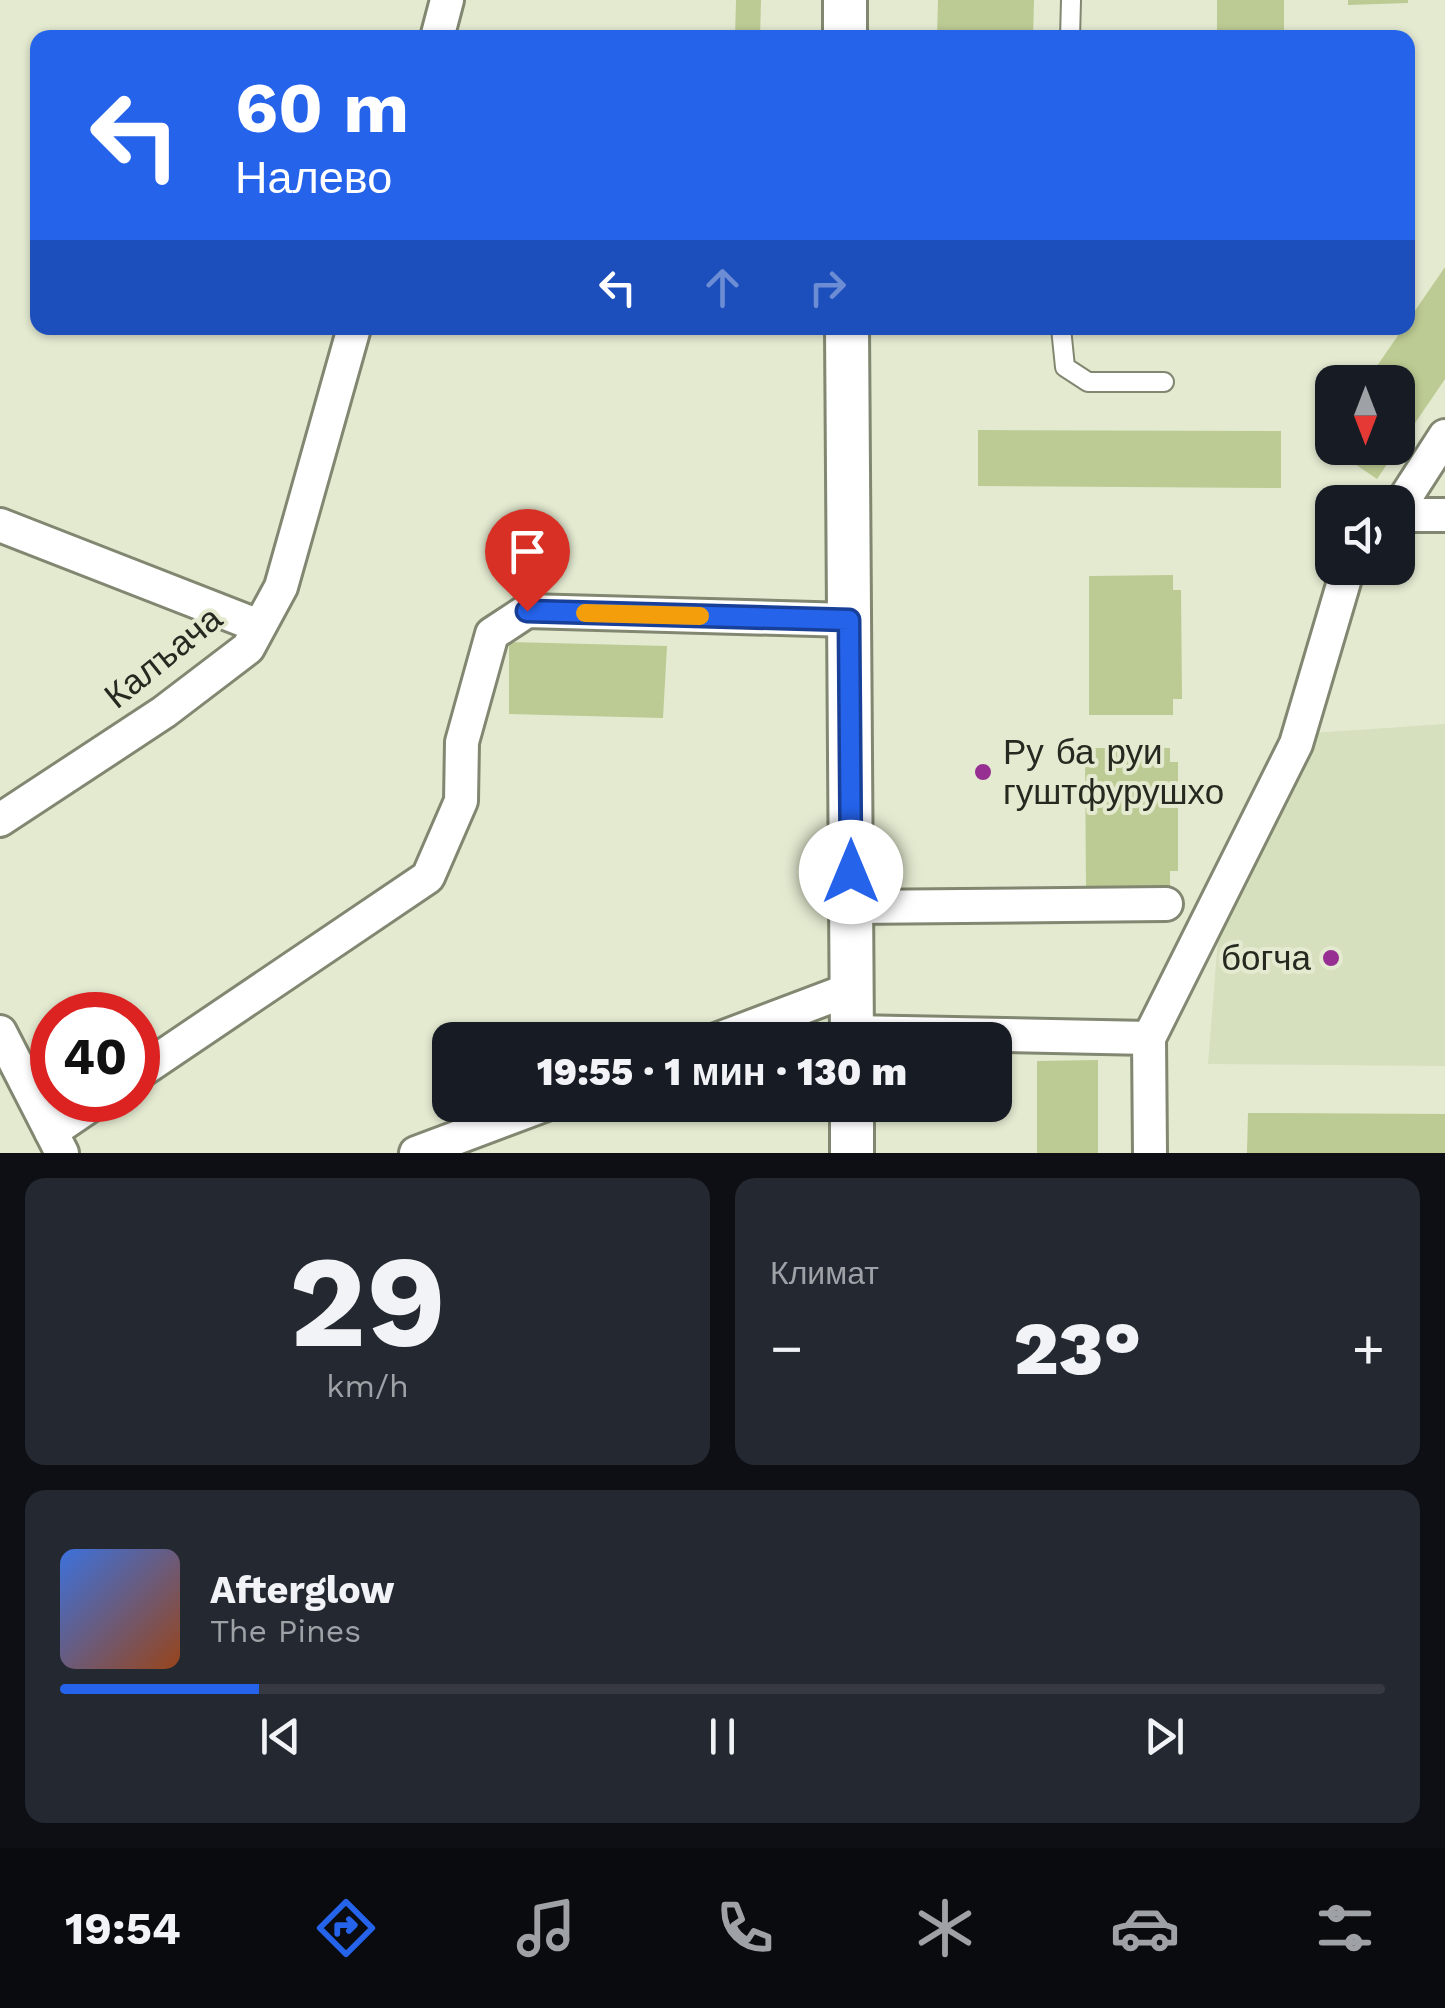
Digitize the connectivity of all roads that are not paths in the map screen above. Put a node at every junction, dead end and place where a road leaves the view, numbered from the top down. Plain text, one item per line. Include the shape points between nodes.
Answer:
1 (447, 0) edge
2 (845, 0) edge
3 (1071, 0) edge
4 (438, 30) edge
5 (846, 30) edge
6 (1070, 30) edge
7 (352, 335) edge
8 (847, 335) edge
9 (1062, 335) edge
10 (1164, 382) dead end
11 (1445, 436) edge
12 (1415, 485) edge
13 (1415, 513) edge
14 (1445, 514) edge
15 (0, 524) edge
16 (1343, 585) edge
17 (849, 620) junction
18 (259, 626) junction
19 (0, 820) edge
20 (1166, 904) dead end
21 (851, 908) junction
22 (851, 989) junction
23 (764, 1022) edge
24 (852, 1022) edge
25 (0, 1032) edge
26 (1012, 1037) edge
27 (1149, 1038) junction
28 (160, 1058) edge
29 (76, 1122) edge
30 (499, 1122) edge
31 (852, 1122) edge
32 (56, 1142) edge
33 (416, 1153) edge
34 (852, 1153) edge
35 (1150, 1153) edge

1 - 4 street
2 - 5 street
3 - 6 lane
7 - 18 street, Калъача via 281,587
8 - 17 street
9 - 10 lane via 1065,367 1088,382
11 - 12 street
13 - 14 street
15 - 18 street
16 - 27 street via 1296,744
17 - 21 street
17 - 28 street via 527,611 507,621 492,634 462,742 461,801 428,877
18 - 19 street, Калъача via 248,648 164,712
20 - 21 street
21 - 22 street
22 - 23 street
22 - 24 street
25 - 32 street
26 - 27 street
27 - 35 street
29 - 32 street
30 - 33 street
31 - 34 street

